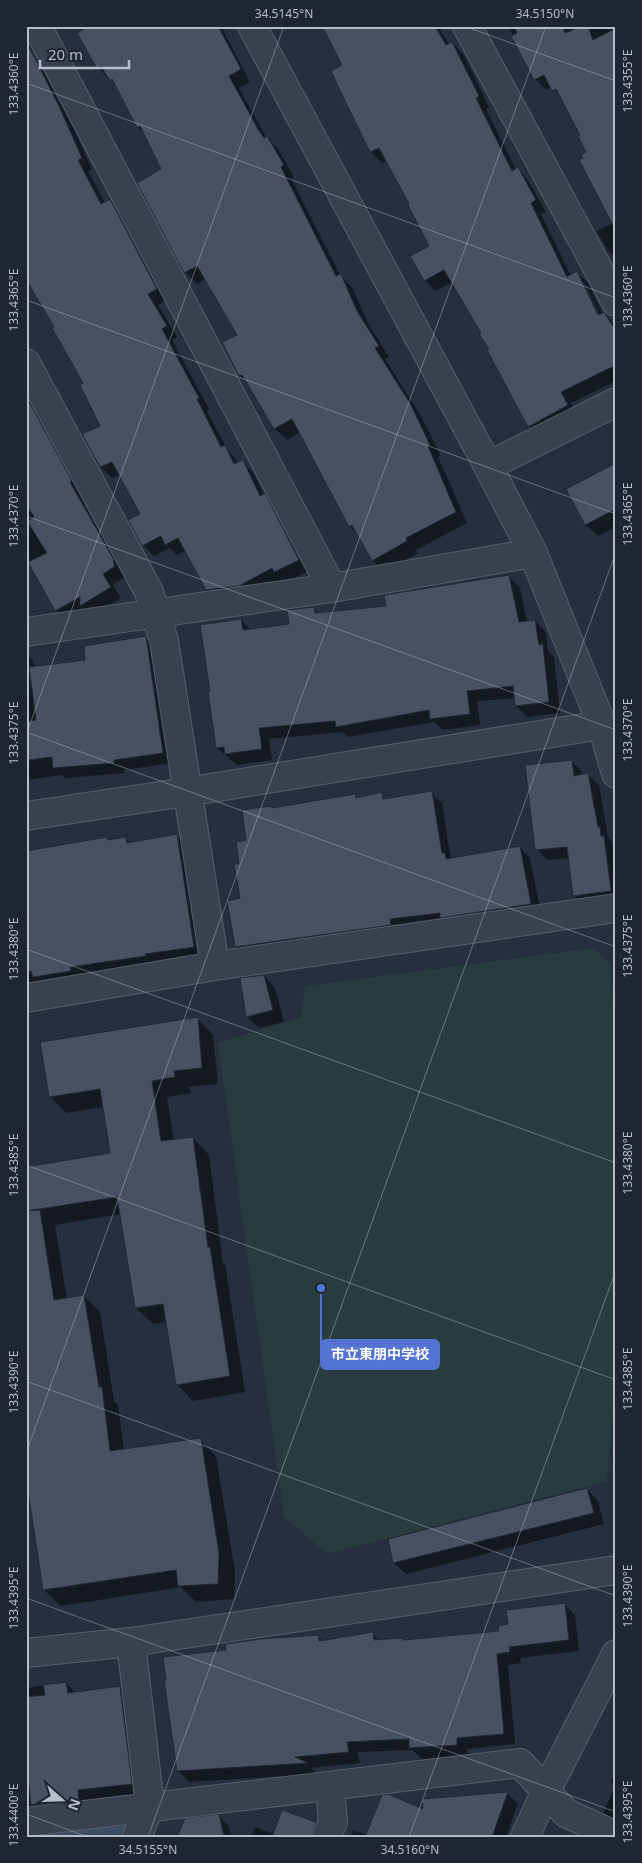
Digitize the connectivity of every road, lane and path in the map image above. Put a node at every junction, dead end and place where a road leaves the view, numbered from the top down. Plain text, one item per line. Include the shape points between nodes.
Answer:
1 (252, 26) edge
2 (467, 26) edge
3 (41, 32) edge
4 (616, 302) edge
5 (26, 363) edge
6 (616, 402) edge
7 (488, 466) junction
8 (533, 553) junction
9 (332, 588) junction
10 (156, 613) junction
11 (26, 632) edge
12 (602, 725) junction
13 (616, 774) edge
14 (186, 792) junction
15 (26, 816) edge
16 (616, 908) edge
17 (215, 966) junction
18 (26, 998) edge
19 (616, 1570) edge
20 (131, 1642) junction
21 (26, 1653) edge
22 (616, 1654) edge
23 (330, 1787) junction
24 (546, 1791) junction
25 (150, 1806) junction
26 (26, 1822) edge
27 (616, 1836) edge
28 (137, 1837) edge
29 (326, 1837) edge
30 (525, 1837) edge

1 - 7 street
2 - 4 street
3 - 9 street
5 - 10 street via 149,592
6 - 7 street
7 - 8 street
8 - 9 street
8 - 12 street
9 - 10 street
10 - 11 street
10 - 14 street via 164,641
12 - 13 street
12 - 14 street
14 - 15 street
14 - 17 street
16 - 17 street
17 - 18 street
19 - 20 street
20 - 21 street
20 - 25 street
22 - 24 street
23 - 24 street via 520,1763
23 - 25 street
23 - 29 street via 333,1822
24 - 27 street via 566,1813
24 - 30 street
25 - 26 street
25 - 28 street

